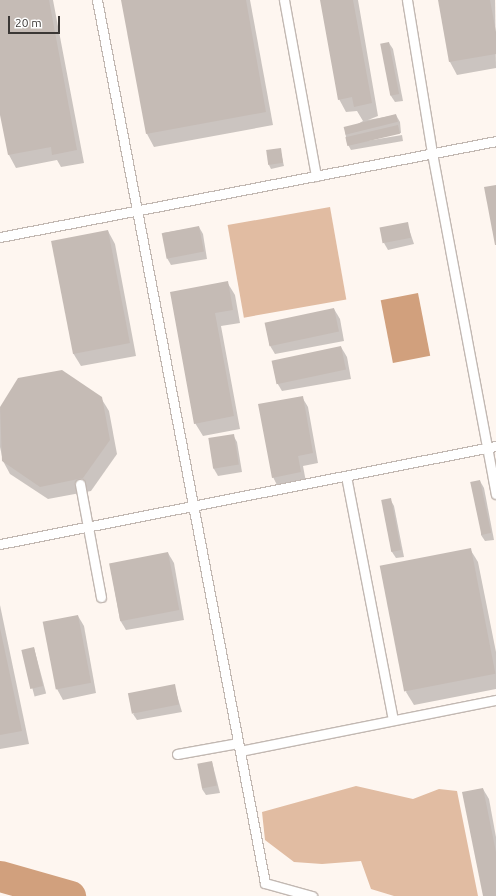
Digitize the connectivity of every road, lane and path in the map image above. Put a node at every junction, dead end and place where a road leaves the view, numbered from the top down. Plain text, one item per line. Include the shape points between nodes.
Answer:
1 (97, 0) edge
2 (284, 0) edge
3 (407, 0) edge
4 (496, 141) edge
5 (432, 153) junction
6 (316, 176) junction
7 (137, 211) junction
8 (0, 236) edge
9 (492, 446) edge
10 (346, 476) junction
11 (80, 484) dead end
12 (496, 494) edge
13 (194, 507) junction
14 (88, 527) junction
15 (0, 544) edge
16 (101, 597) dead end
17 (496, 700) edge
18 (393, 720) junction
19 (239, 747) junction
20 (177, 754) dead end
21 (312, 896) edge

1 - 7 lane
2 - 6 lane
3 - 5 lane
4 - 5 lane
5 - 6 lane
5 - 9 lane
6 - 7 lane
7 - 8 lane
7 - 13 lane
9 - 10 lane
9 - 12 lane
10 - 13 lane
10 - 18 lane
11 - 14 lane
13 - 14 lane
13 - 19 lane
14 - 15 lane
14 - 16 lane
17 - 18 lane
18 - 19 lane
19 - 20 lane
19 - 21 lane via 265,883

